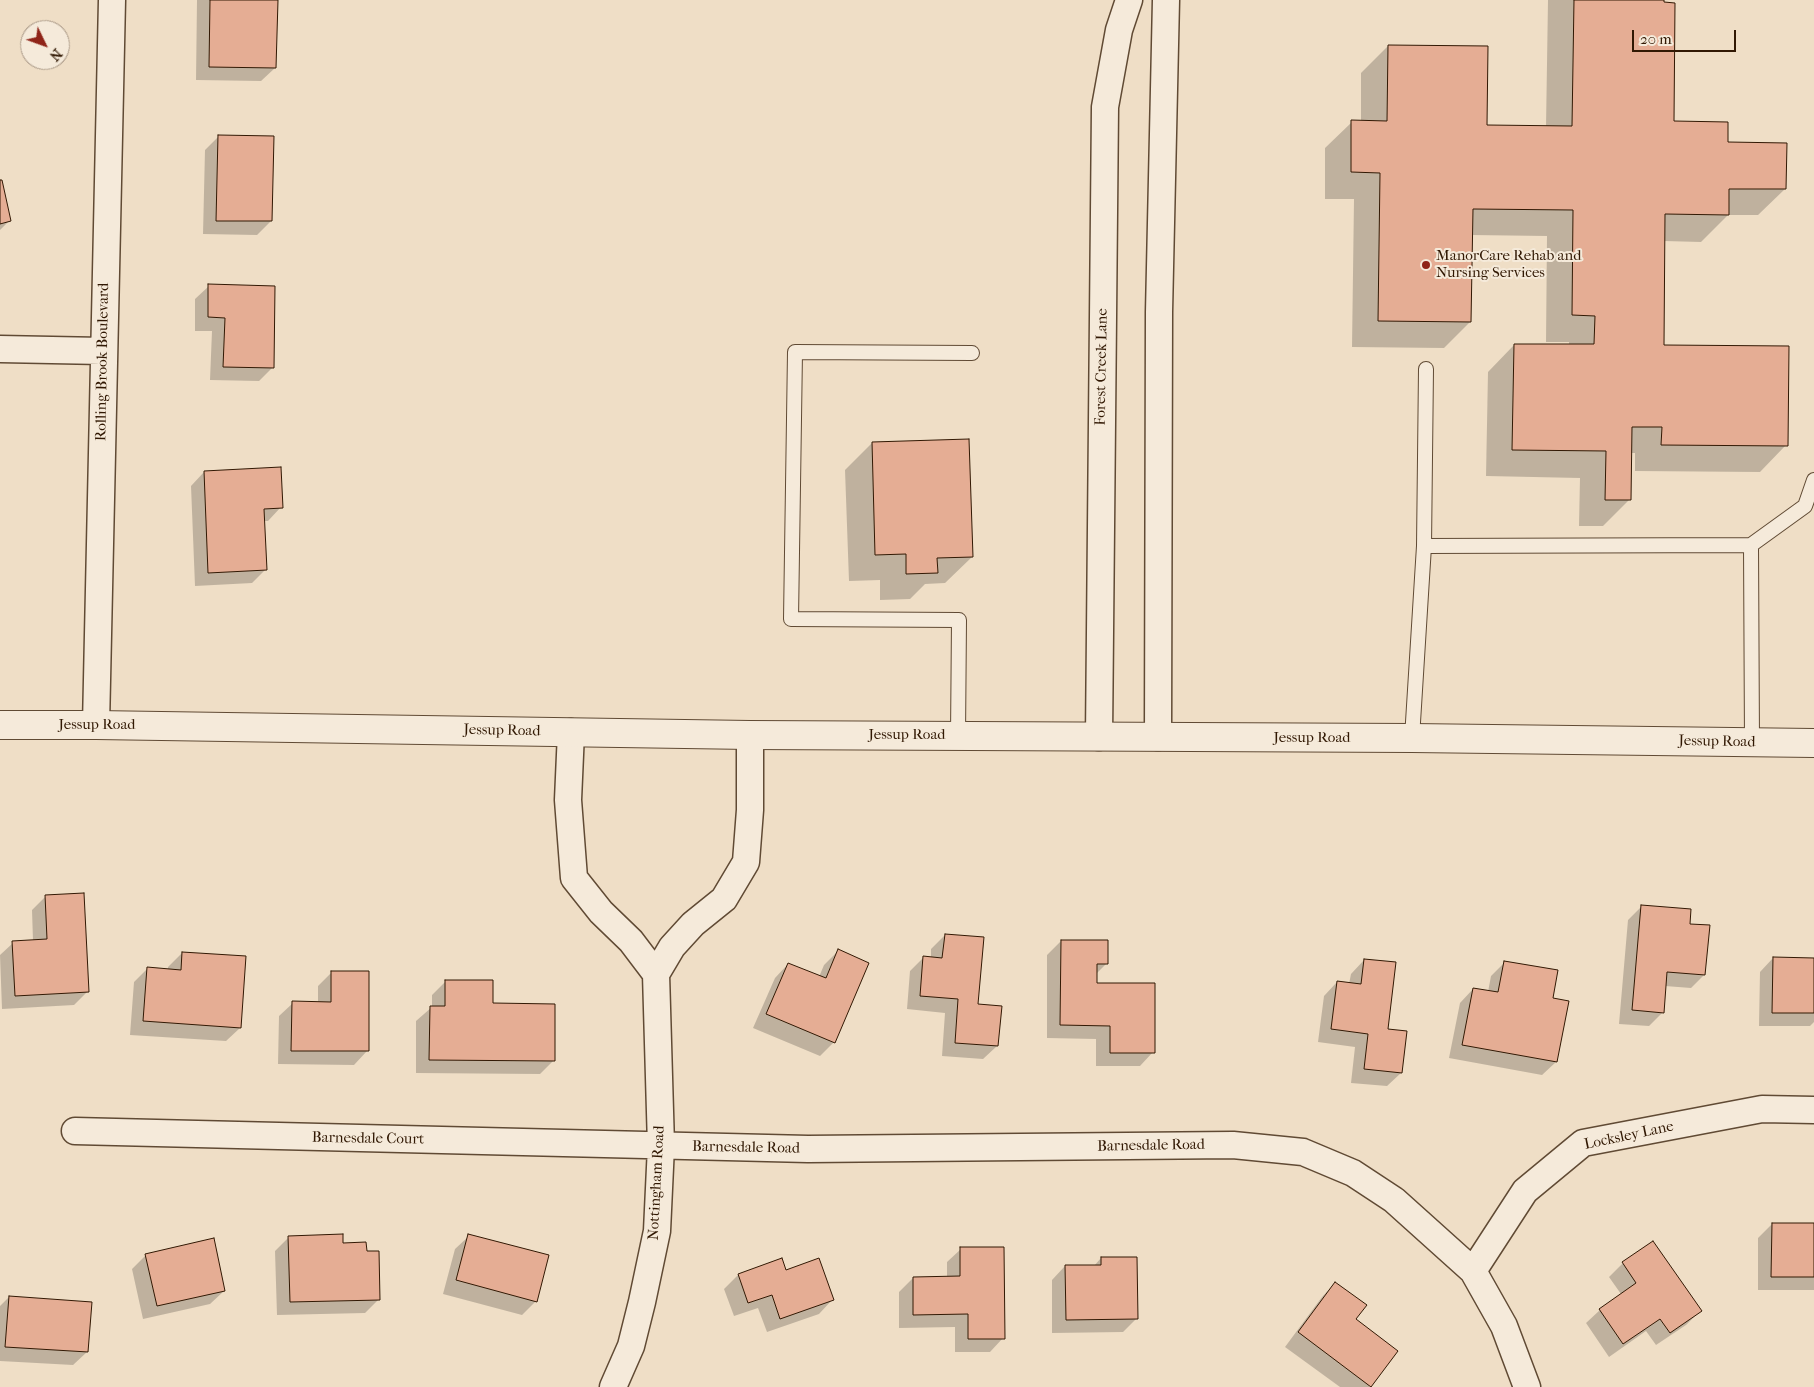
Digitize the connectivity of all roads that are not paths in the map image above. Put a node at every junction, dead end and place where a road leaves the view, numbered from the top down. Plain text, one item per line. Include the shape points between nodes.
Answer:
1 (112, 0) edge
2 (1129, 0) edge
3 (1166, 0) edge
4 (0, 348) edge
5 (103, 351) junction
6 (972, 353) dead end
7 (1426, 369) dead end
8 (1814, 480) edge
9 (1424, 546) junction
10 (1751, 546) junction
11 (96, 725) junction
12 (0, 726) edge
13 (571, 732) junction
14 (750, 735) junction
15 (958, 736) junction
16 (1099, 737) junction
17 (1158, 737) junction
18 (1412, 738) junction
19 (1752, 743) junction
20 (1814, 743) edge
21 (656, 974) junction
22 (1814, 1110) edge
23 (75, 1131) dead end
24 (661, 1146) junction
25 (1473, 1271) junction
26 (613, 1387) edge
27 (1527, 1387) edge

1 - 5 street, Rolling Brook Boulevard
2 - 16 street, Forest Creek Lane via 1119,30 1104,107
3 - 17 street via 1158,312
4 - 5 street
5 - 11 street, Rolling Brook Boulevard
6 - 15 lane via 795,352 791,619 959,620
7 - 9 lane
8 - 10 lane via 1805,506
9 - 10 lane
9 - 18 lane
10 - 19 lane
11 - 12 street, Jessup Road
11 - 13 street, Jessup Road
13 - 14 street, Jessup Road
13 - 21 street via 568,800 574,878
14 - 15 street, Jessup Road
14 - 21 street via 746,862 724,899 692,924 672,947
15 - 16 street, Jessup Road
16 - 17 street, Jessup Road
17 - 18 street, Jessup Road
18 - 19 street, Jessup Road
19 - 20 street, Jessup Road
21 - 24 street, Nottingham Road
22 - 25 street, Locksley Lane via 1762,1109 1583,1143 1525,1191
23 - 24 street, Barnesdale Court
24 - 25 street, Barnesdale Road via 818,1149 1233,1145 1303,1152 1353,1173 1394,1200
24 - 26 street, Nottingham Road via 657,1231 631,1346
25 - 27 street, Barnesdale Road via 1504,1326

